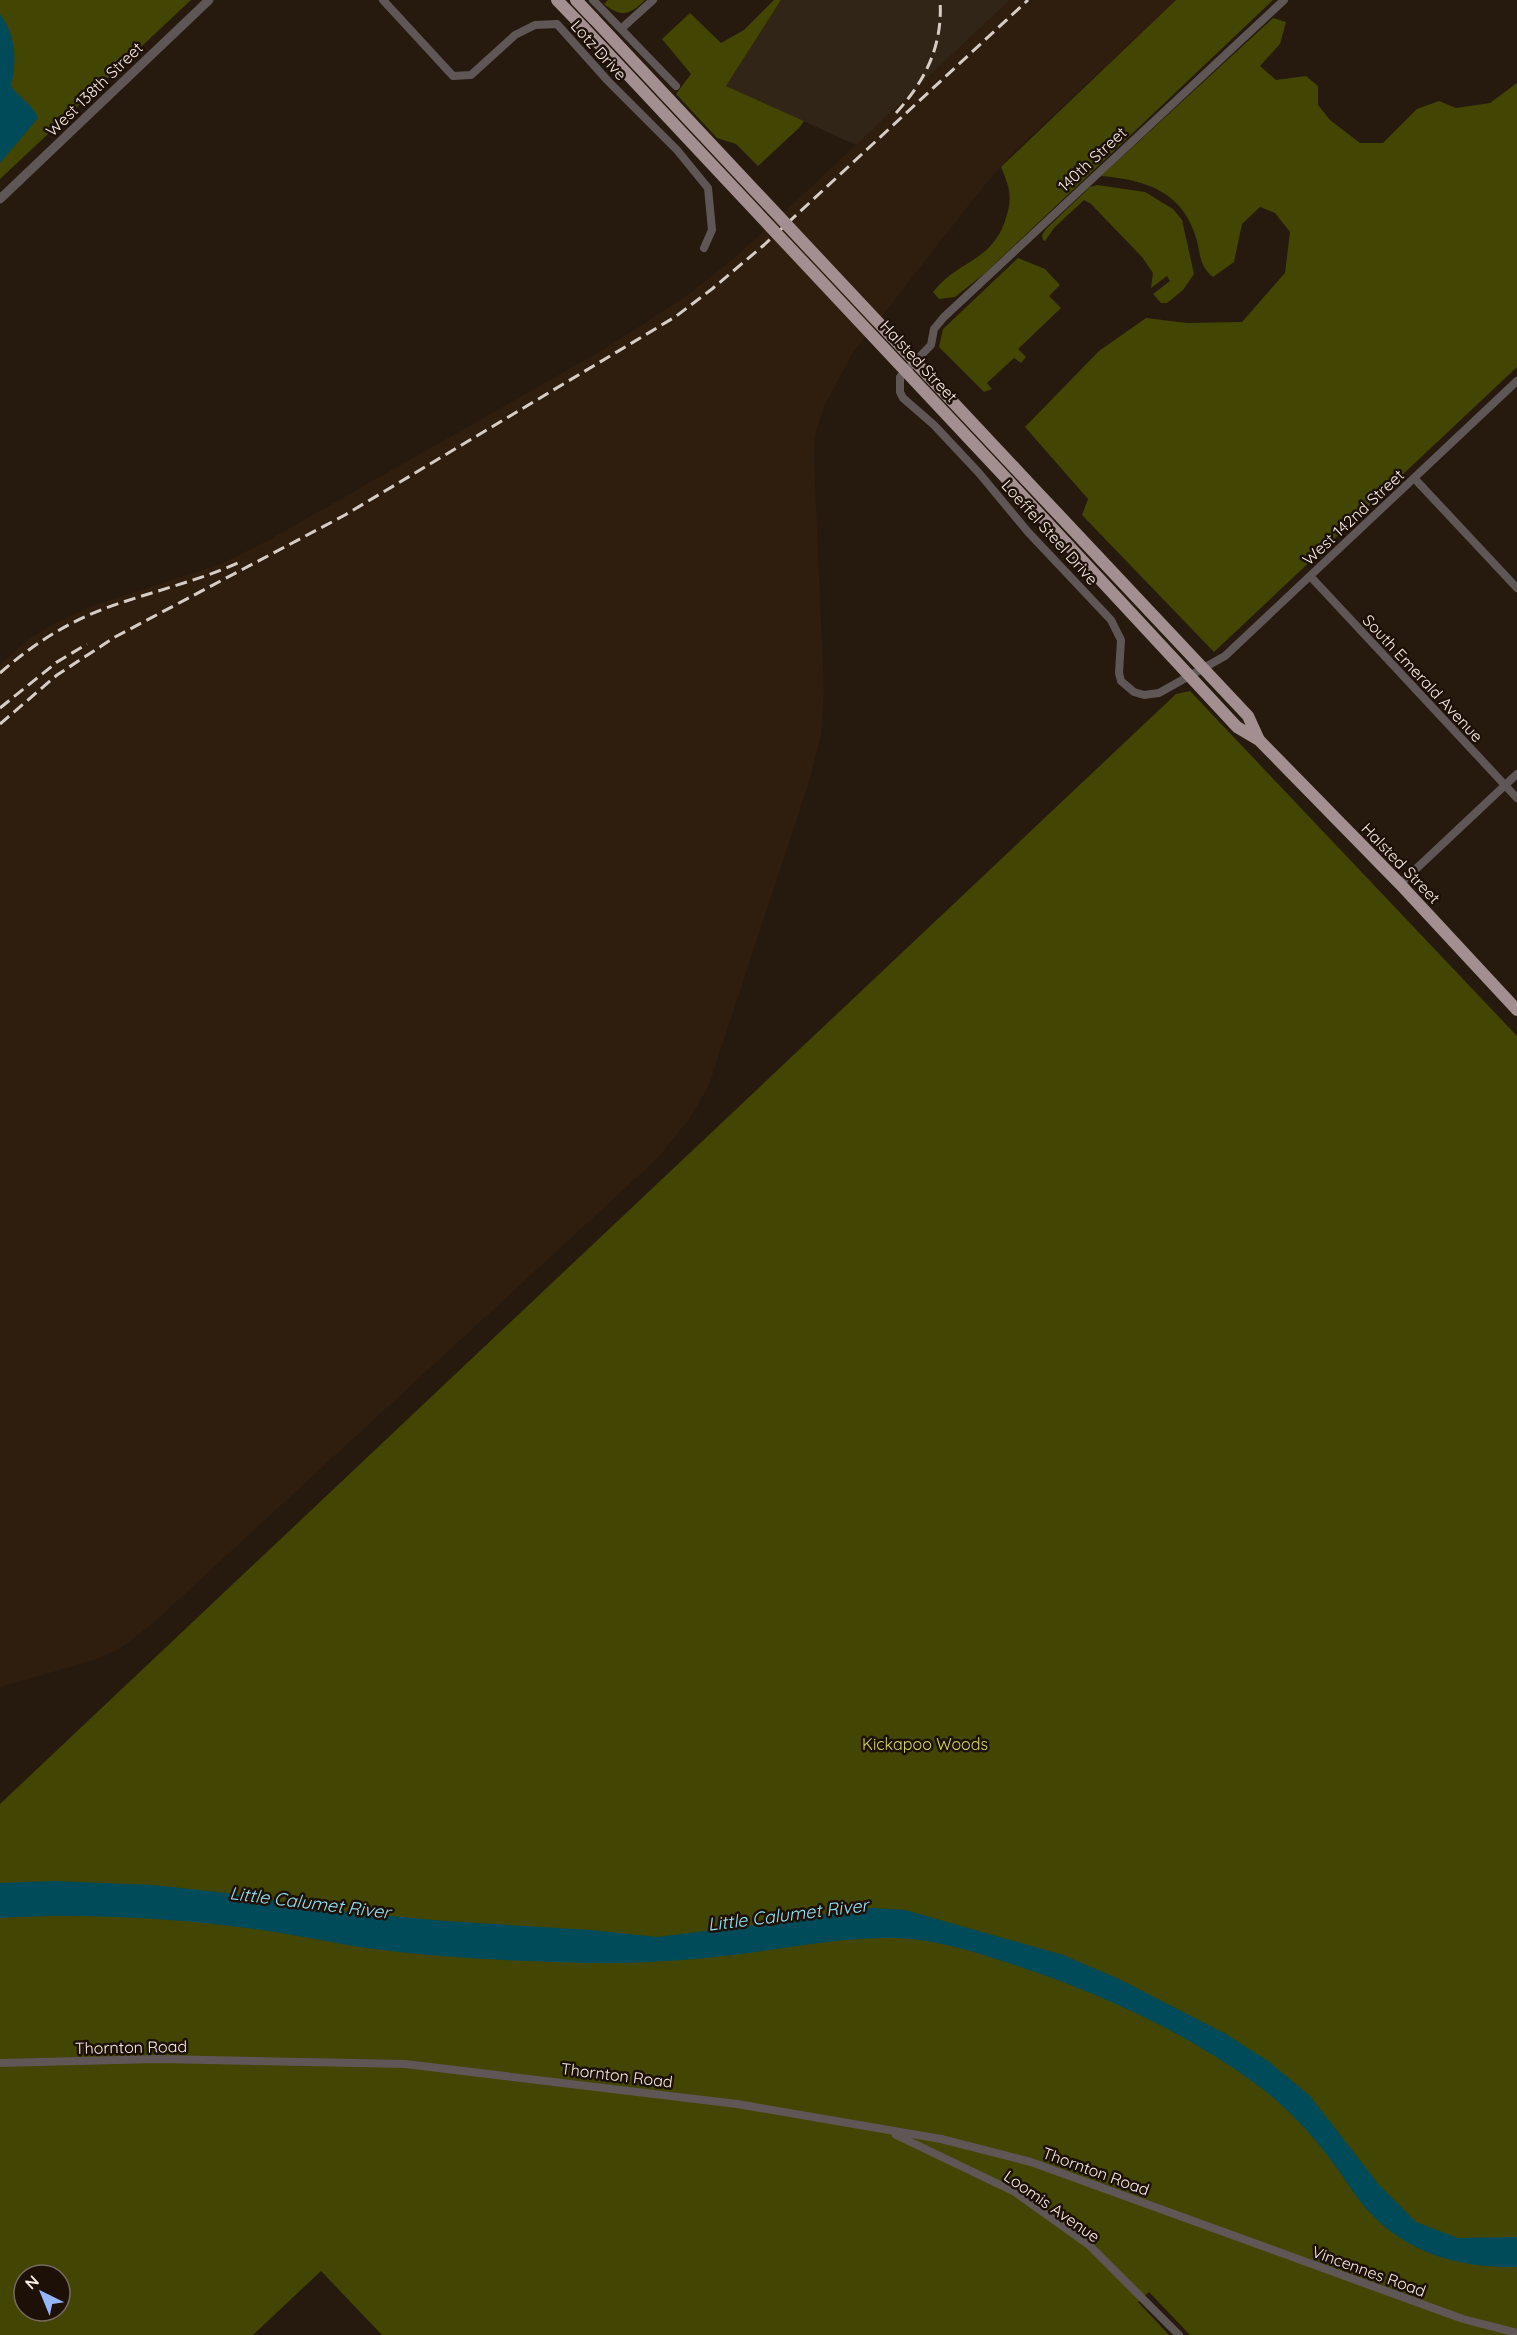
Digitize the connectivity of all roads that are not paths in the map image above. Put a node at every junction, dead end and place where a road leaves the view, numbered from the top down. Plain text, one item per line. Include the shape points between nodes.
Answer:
1 (209, 0) edge
2 (383, 0) edge
3 (557, 0) edge
4 (576, 0) edge
5 (593, 0) edge
6 (653, 0) edge
7 (1284, 0) edge
8 (589, 23) junction
9 (621, 29) junction
10 (676, 86) dead end
11 (0, 200) edge
12 (704, 248) dead end
13 (931, 345) joint
14 (1517, 381) edge
15 (1414, 478) junction
16 (1021, 485) junction
17 (1310, 576) junction
18 (1517, 588) edge
19 (1205, 669) junction
20 (1190, 677) junction
21 (1259, 740) junction
22 (1517, 774) edge
23 (1505, 785) junction
24 (1517, 798) edge
25 (1400, 884) junction
26 (1517, 1011) edge
27 (0, 2063) edge
28 (886, 2131) junction
29 (1214, 2229) joint
30 (1517, 2333) edge
31 (1179, 2335) edge

1 - 11 street, West 138th Street
2 - 12 street, Lotz Drive via 453,76 471,75 515,35 536,25 557,24 708,188 712,230
3 - 8 main road, Halsted Street
4 - 8 main road, Halsted Street
5 - 9 street
6 - 9 street
7 - 13 street, 140th Street via 944,317 934,329
8 - 16 main road, Halsted Street, bridge
9 - 10 street
13 - 20 street, Loeffel Steel Drive via 900,377 903,398 934,425 1112,620 1121,640 1121,681 1144,695 1159,693
14 - 15 street, West 142nd Street
15 - 17 street, West 142nd Street
15 - 18 street
16 - 19 main road, Halsted Street
16 - 20 main road, Halsted Street
17 - 19 street, West 142nd Street via 1225,656
17 - 23 street, South Emerald Avenue
19 - 20 street, Loeffel Steel Drive
19 - 21 main road, Halsted Street via 1248,716
20 - 21 main road, Halsted Street via 1237,727
21 - 25 main road, Halsted Street
22 - 23 street
23 - 24 street, South Emerald Avenue
23 - 25 street
25 - 26 main road, Halsted Street
27 - 28 street, Thornton Road via 158,2059 405,2064 737,2104
28 - 29 street, Thornton Road via 941,2139 1031,2162
28 - 31 street, Loomis Avenue via 1015,2192 1089,2245
29 - 30 street, Vincennes Road via 1452,2315

